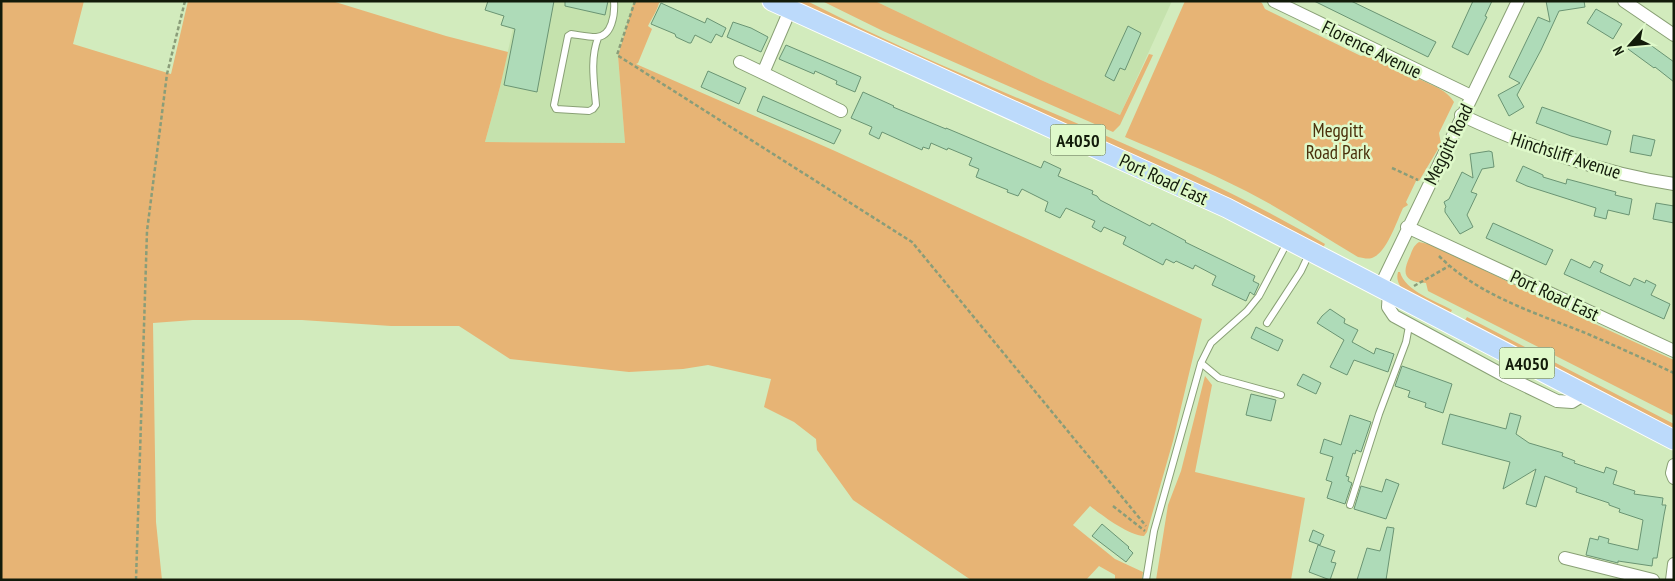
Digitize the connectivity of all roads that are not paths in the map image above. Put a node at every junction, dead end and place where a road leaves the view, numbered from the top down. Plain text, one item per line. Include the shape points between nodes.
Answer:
1 (614, 1) edge
2 (772, 1) edge
3 (1518, 1) edge
4 (1624, 1) edge
5 (1279, 2) edge
6 (790, 10) junction
7 (1674, 35) edge
8 (598, 38) junction
9 (740, 62) dead end
10 (763, 73) junction
11 (1471, 96) junction
12 (835, 103) dead end
13 (1461, 115) junction
14 (1674, 184) edge
15 (1408, 227) junction
16 (1289, 240) junction
17 (1311, 251) junction
18 (1384, 289) junction
19 (1267, 323) dead end
20 (1409, 326) junction
21 (1674, 351) edge
22 (1201, 363) junction
23 (1585, 394) junction
24 (1281, 395) dead end
25 (1674, 440) edge
26 (1674, 465) edge
27 (1674, 478) edge
28 (1350, 505) dead end
29 (1565, 558) dead end
30 (1674, 564) edge
31 (1146, 580) edge
32 (1653, 580) edge
33 (1672, 580) edge

1 - 8 lane via 611,25 606,34
2 - 6 main road, Port Road East / A4050
3 - 11 street, Meggitt Road
4 - 7 street
5 - 11 street, Florence Avenue
6 - 10 street
6 - 16 main road, Port Road East / A4050 via 1172,182
8 - 8 lane via 593,60 596,105 589,111 556,109 554,105 568,36
9 - 10 street
10 - 12 street
11 - 13 street, Meggitt Road
13 - 14 street, Hinchsliff Avenue via 1545,152 1608,171
13 - 15 street, Meggitt Road
15 - 18 street, Meggitt Road
15 - 21 street, Port Road East
16 - 17 main road, Port Road East / A4050
16 - 22 lane via 1259,296 1247,312 1211,343
17 - 18 main road, Port Road East / A4050
17 - 19 lane
18 - 20 street via 1388,307 1394,316
18 - 23 main road, Port Road East / A4050
20 - 23 street via 1557,401 1572,402
20 - 28 lane
22 - 24 lane via 1219,378
22 - 31 lane via 1154,533
23 - 25 main road, Port Road East / A4050
26 - 27 street
29 - 32 street
30 - 33 street

